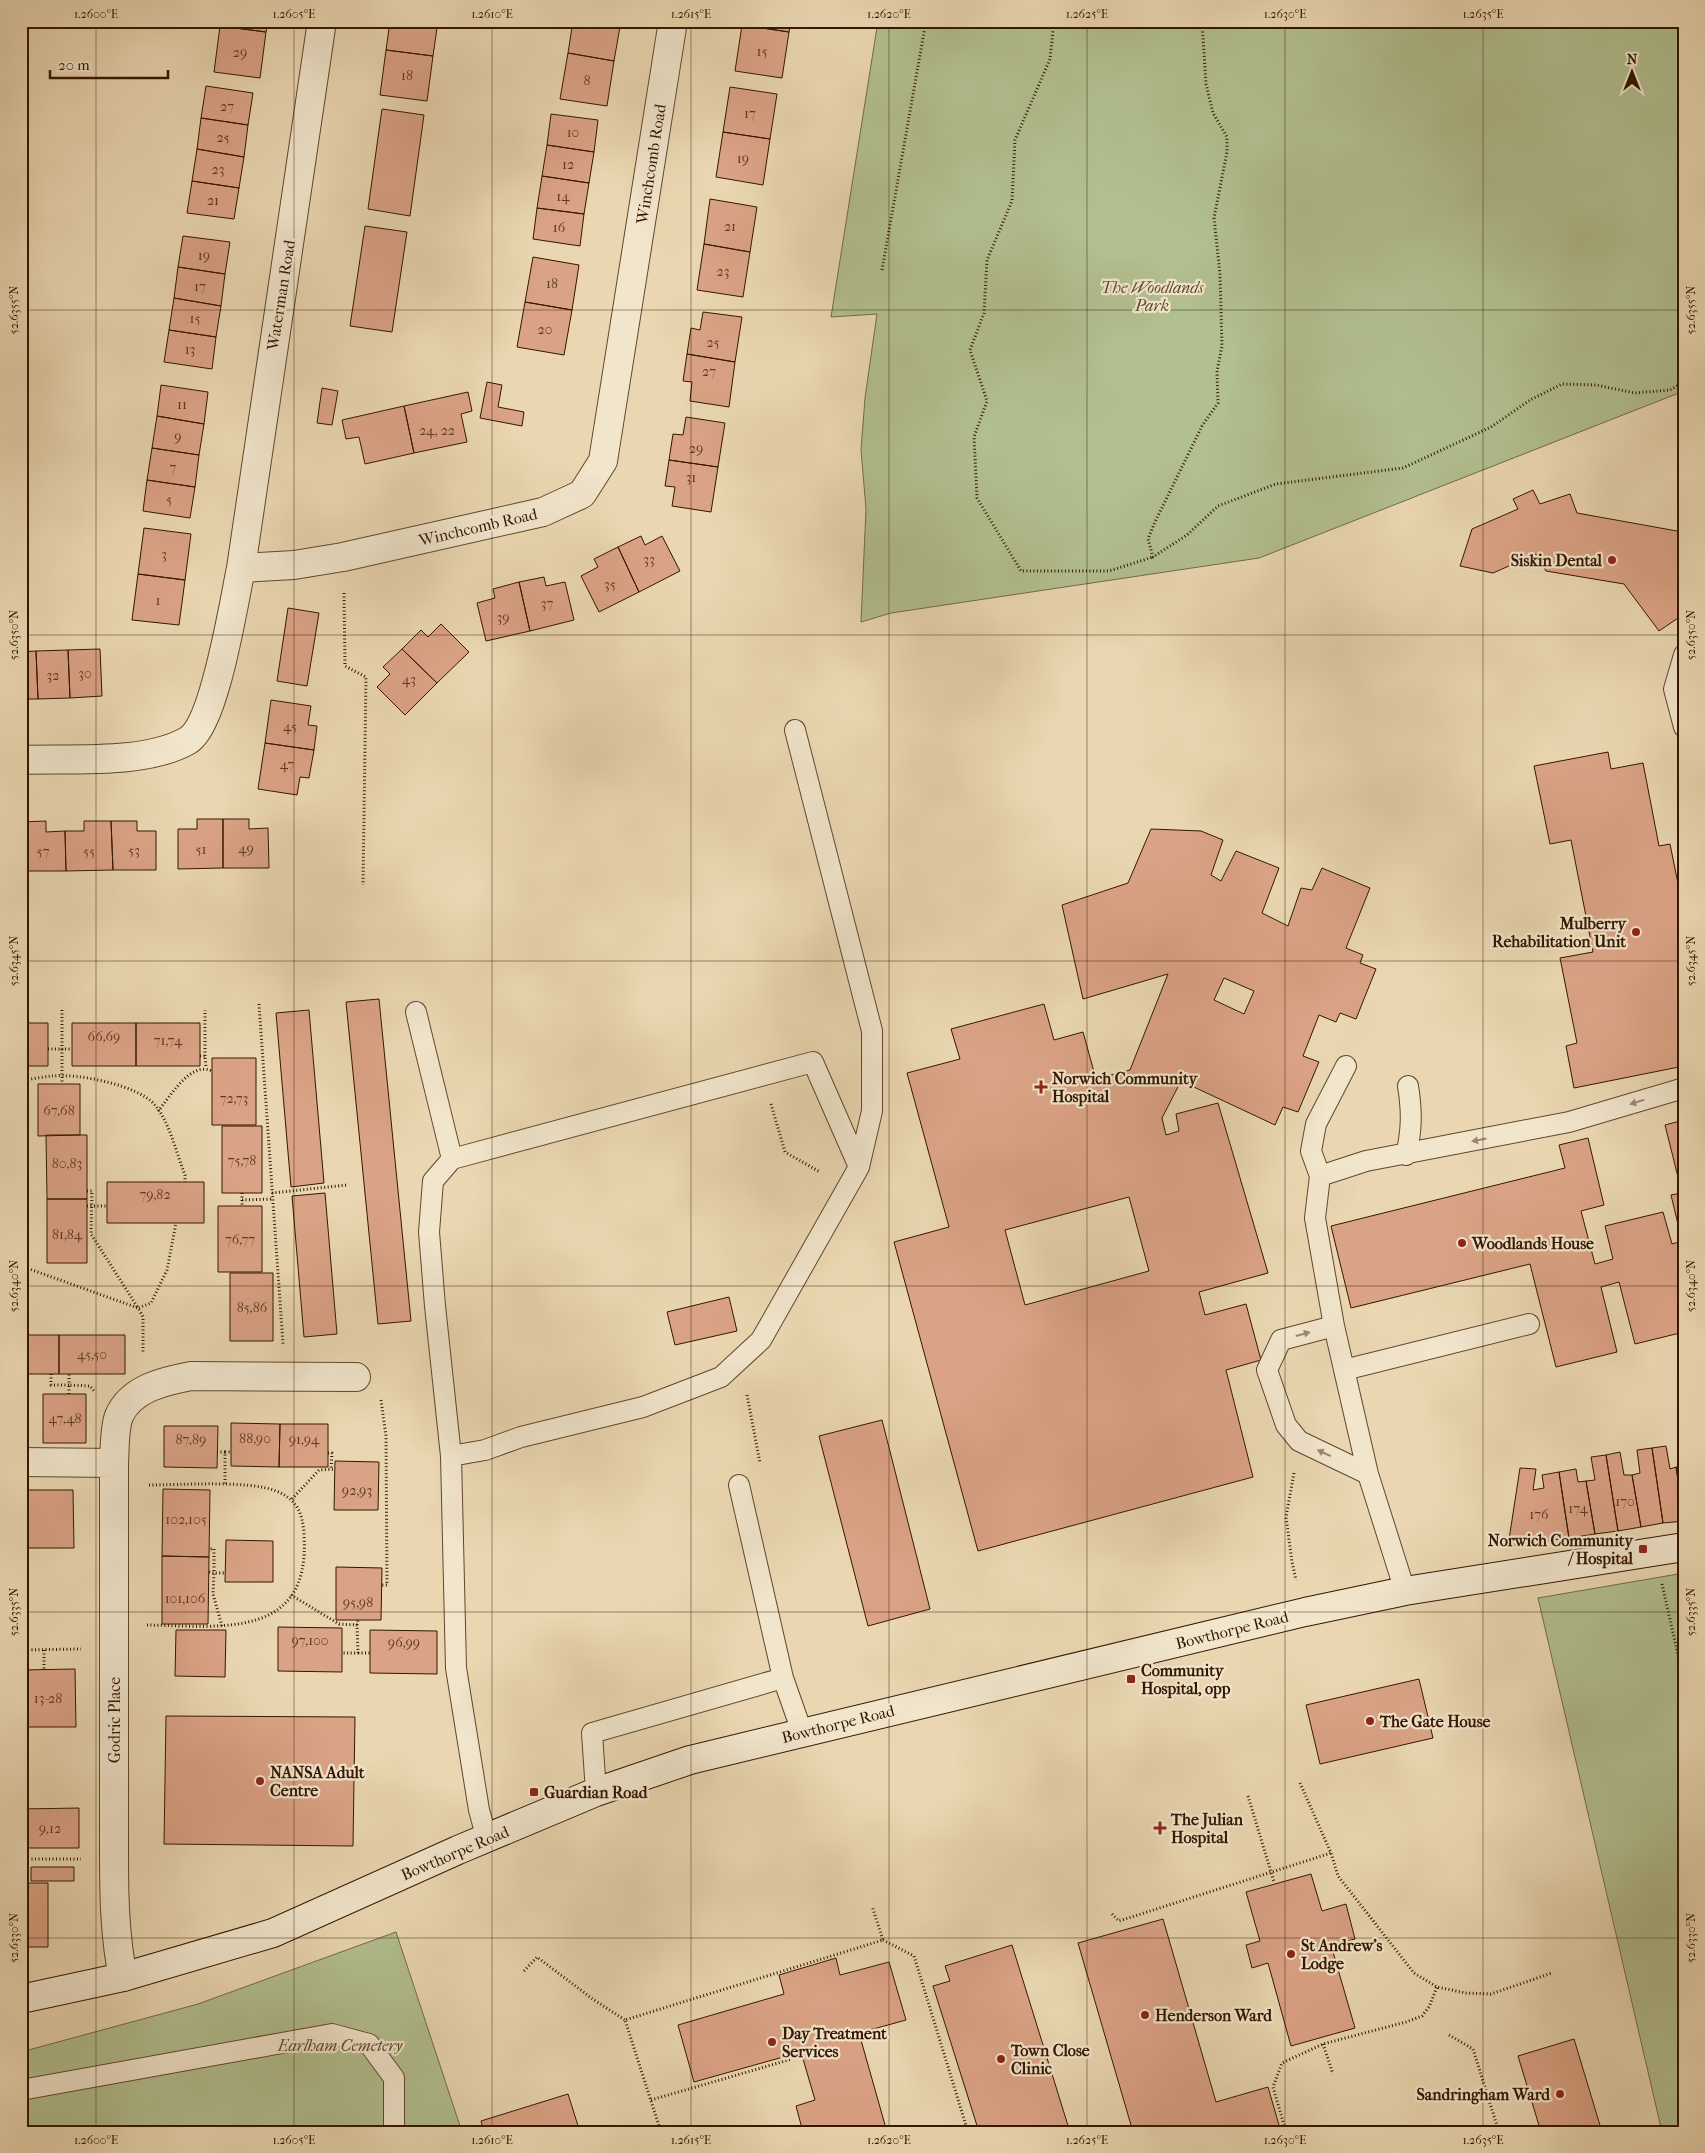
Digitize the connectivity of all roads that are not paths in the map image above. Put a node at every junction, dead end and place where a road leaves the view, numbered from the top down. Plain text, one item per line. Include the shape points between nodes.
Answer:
1 (322, 21) edge
2 (673, 21) edge
3 (240, 568) junction
4 (1684, 655) edge
5 (1684, 727) edge
6 (795, 730) dead end
7 (21, 760) edge
8 (416, 1012) dead end
9 (1346, 1066) dead end
10 (1408, 1086) dead end
11 (1684, 1088) edge
12 (1406, 1155) junction
13 (452, 1159) junction
14 (859, 1167) junction
15 (1320, 1176) junction
16 (1529, 1324) dead end
17 (1334, 1326) junction
18 (1344, 1370) junction
19 (356, 1377) road end
20 (451, 1456) junction
21 (21, 1462) edge
22 (114, 1474) junction
23 (1368, 1474) junction
24 (738, 1485) dead end
25 (1671, 1549) edge
26 (1405, 1591) junction
27 (783, 1678) junction
28 (802, 1732) junction
29 (596, 1792) junction
30 (487, 1839) junction
31 (123, 1977) junction
32 (21, 1999) edge
33 (21, 2090) edge
34 (394, 2132) edge

1 - 3 street, Waterman Road
2 - 3 street, Winchcomb Road via 603,461 582,494 543,512 343,557 294,565
3 - 7 street via 210,708 189,741 145,756
4 - 5 lane via 1674,689
6 - 14 lane via 872,1031 872,1110
8 - 13 lane
9 - 15 lane via 1316,1124 1311,1151
10 - 12 lane via 1412,1112
11 -> 12 lane via 1569,1122
12 - 15 lane via 1366,1161
13 - 14 lane via 813,1062
13 - 20 lane via 433,1181 429,1232
14 - 20 lane via 850,1188 761,1340 722,1377 644,1408
15 - 17 lane via 1315,1218
16 - 18 lane
17 - 18 lane
23 -> 17 lane via 1299,1441 1286,1425 1268,1370 1280,1340
18 - 23 lane
19 - 22 street, Godric Place via 191,1376 168,1380 130,1400 119,1417
20 - 30 lane via 456,1668 479,1810
21 - 22 street
22 - 31 street, Godric Place via 114,1858 118,1955
23 - 26 lane
24 - 27 lane
25 - 26 street, Bowthorpe Road
26 - 28 street, Bowthorpe Road
27 - 28 lane
27 - 29 lane via 592,1733
28 - 29 street, Bowthorpe Road via 690,1760
29 - 30 street, Bowthorpe Road
30 - 31 street, Bowthorpe Road via 273,1933
31 - 32 street, Bowthorpe Road
33 - 34 lane via 332,2034 369,2044 394,2078

